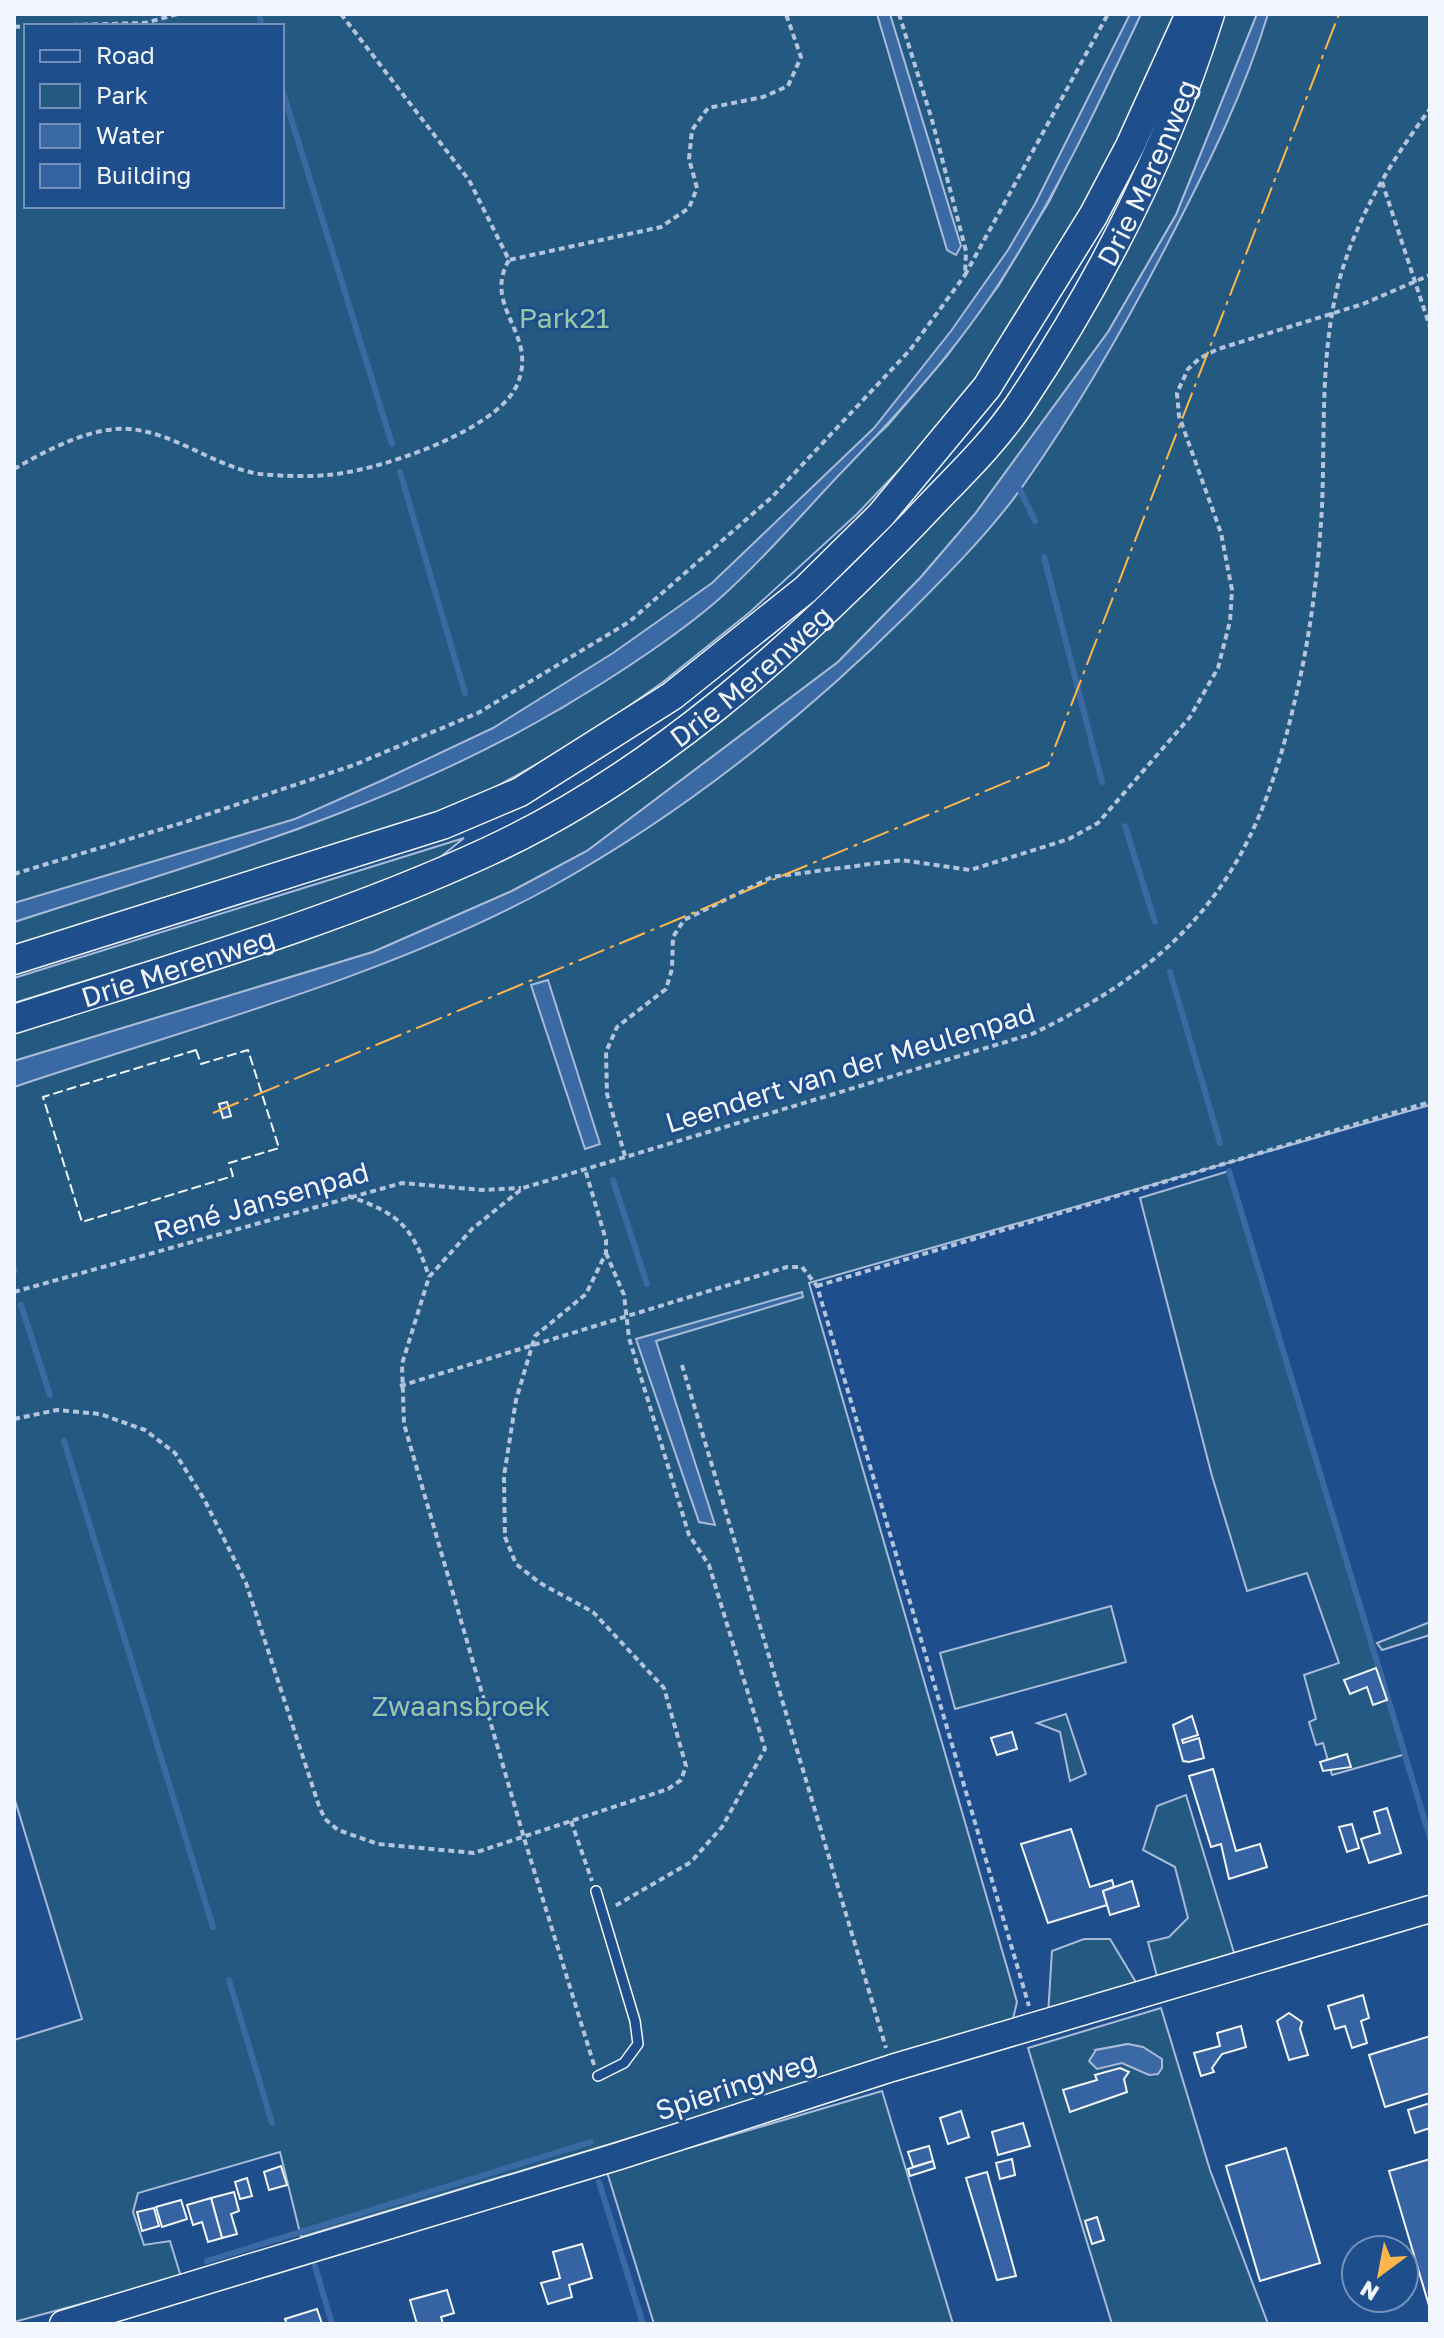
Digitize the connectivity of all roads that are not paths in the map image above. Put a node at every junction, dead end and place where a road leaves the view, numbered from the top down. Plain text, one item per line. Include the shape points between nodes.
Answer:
1 (1190, 14) edge
2 (1210, 14) edge
3 (14, 960) edge
4 (14, 1019) edge
5 (596, 1891) road end
6 (1430, 1909) edge
7 (598, 2076) road end
8 (63, 2324) edge

1 - 3 main road, Drie Merenweg via 1093,216 987,387 881,515 806,589 672,696 520,792 442,825
2 - 4 main road, Drie Merenweg via 1124,223 1016,409 879,559 780,654 637,768 490,851 325,919
5 - 7 lane via 638,2044 624,2063
6 - 8 street, Spieringweg via 892,2068

